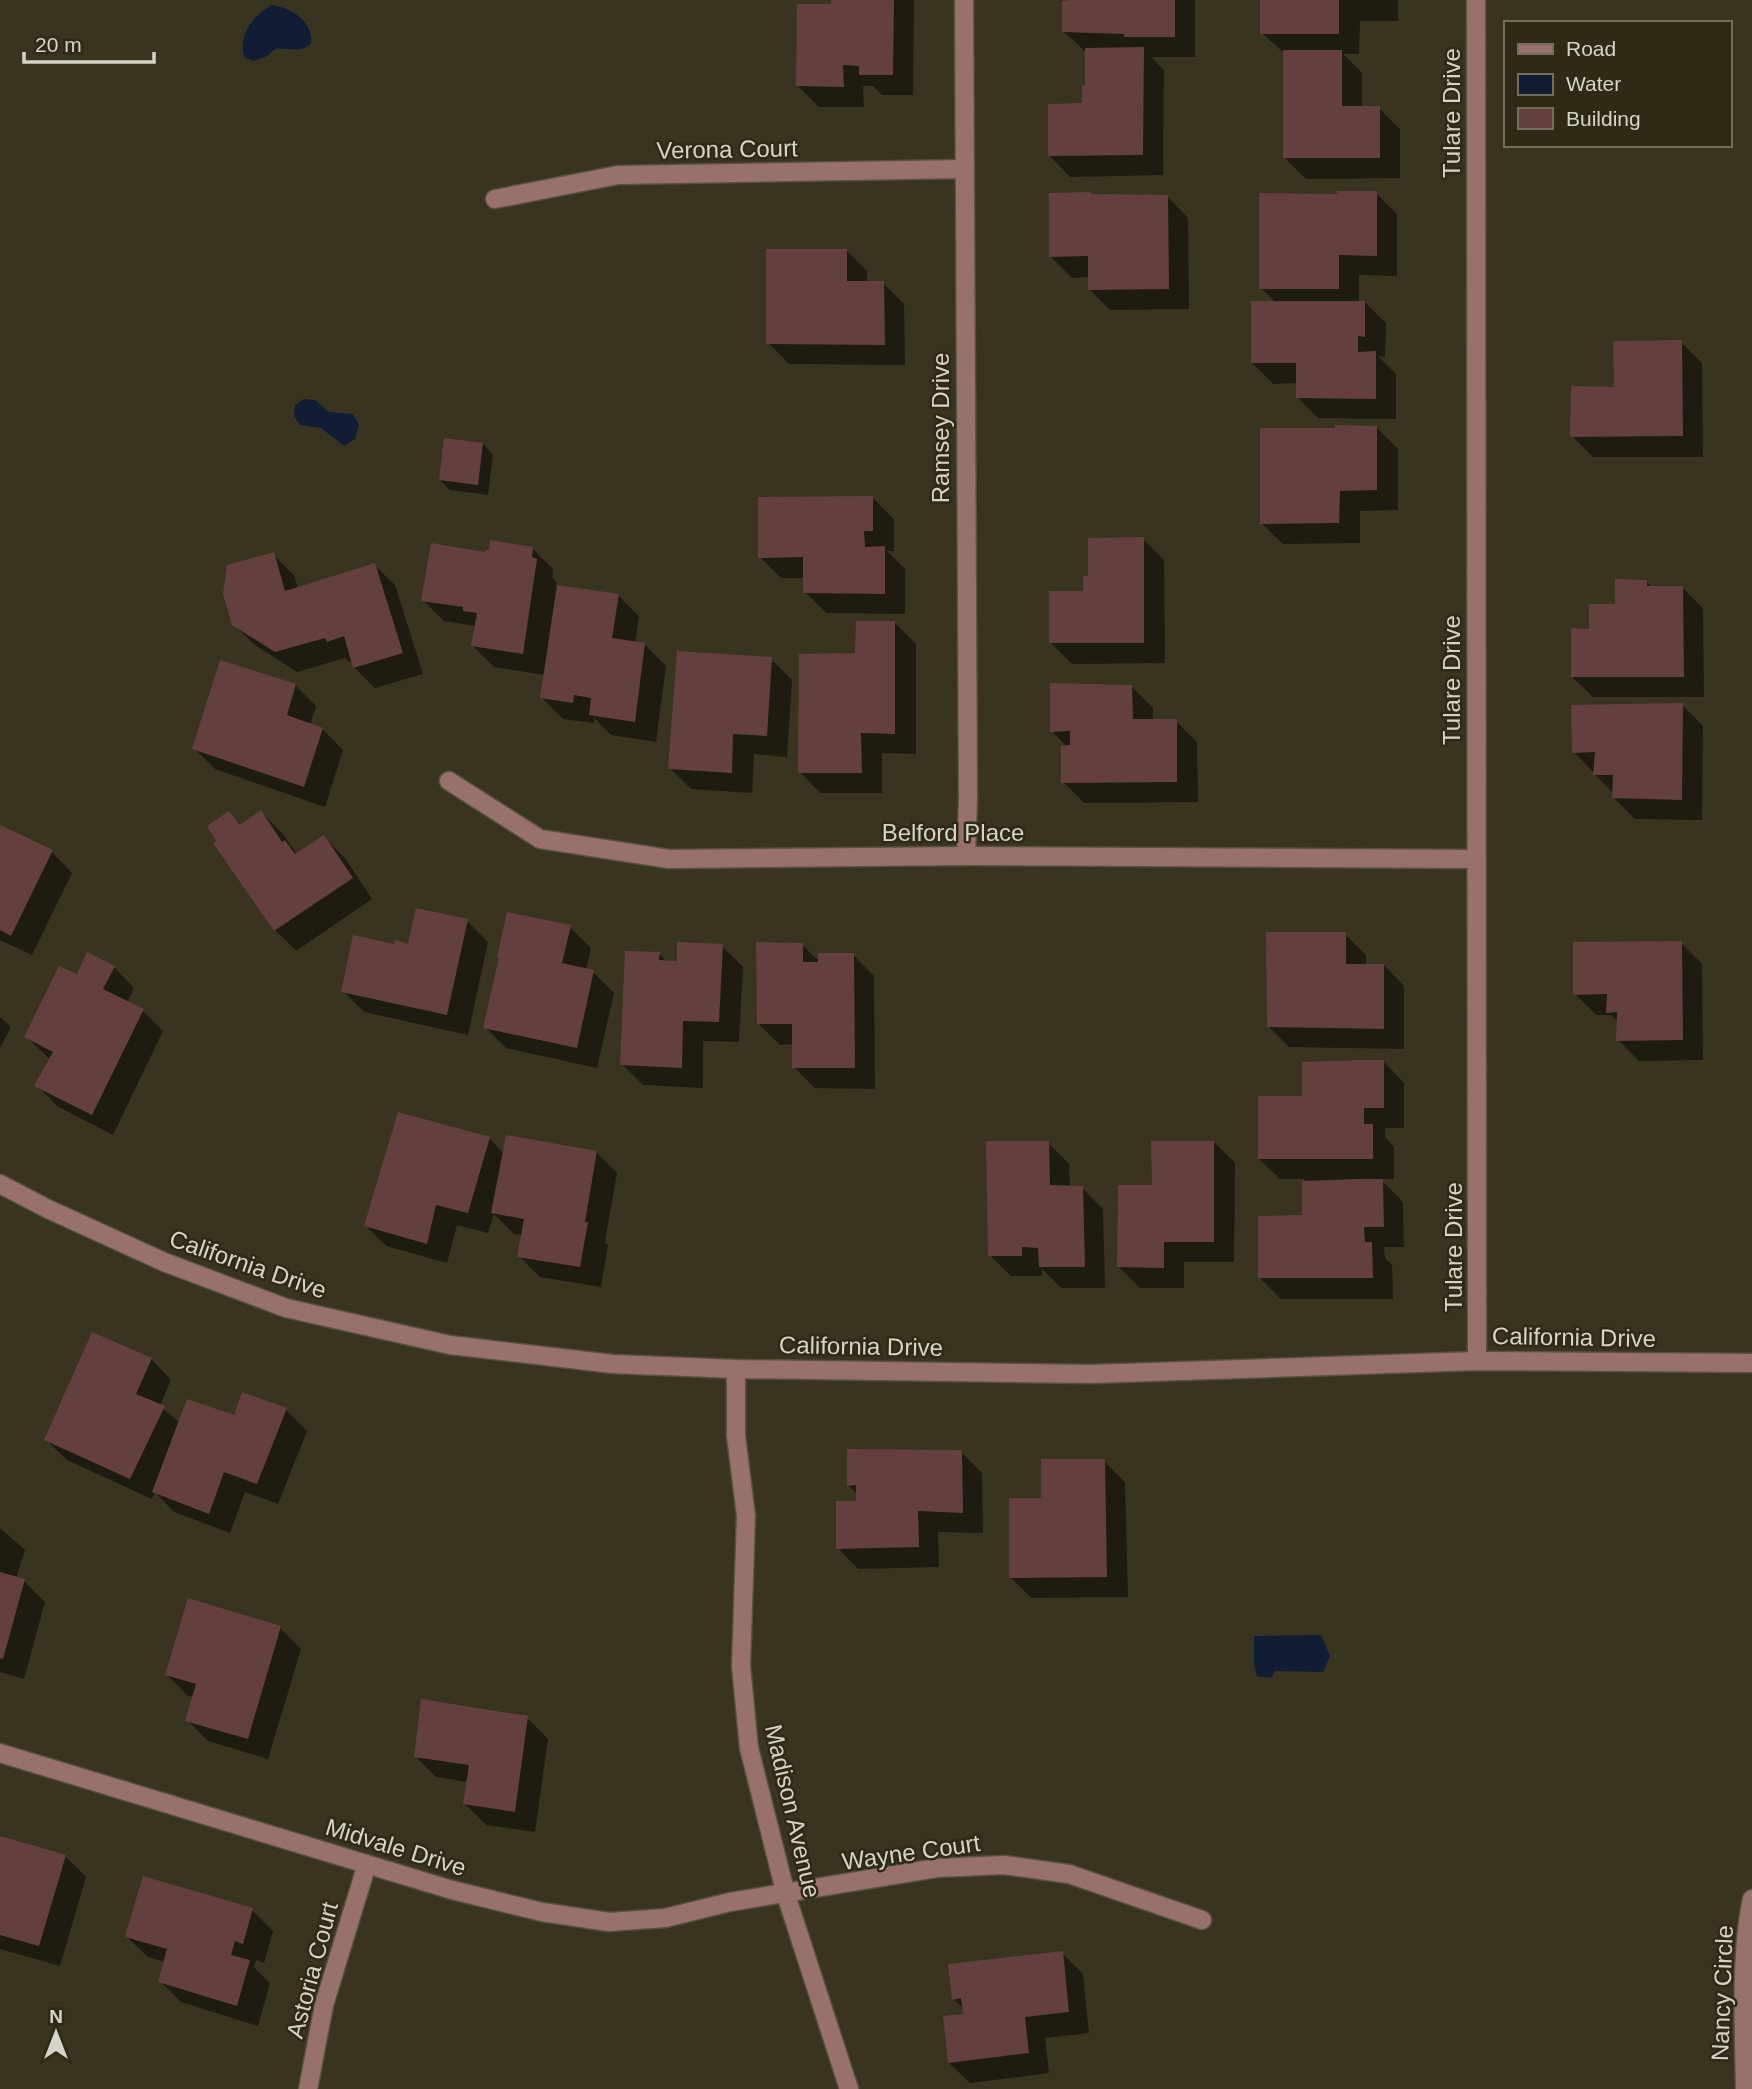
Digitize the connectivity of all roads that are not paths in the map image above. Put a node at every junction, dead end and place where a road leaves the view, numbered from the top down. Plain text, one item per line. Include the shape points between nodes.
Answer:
1 (964, 0) edge
2 (1476, 0) edge
3 (963, 169) junction
4 (495, 199) dead end
5 (449, 781) dead end
6 (966, 856) junction
7 (1475, 859) junction
8 (0, 1184) edge
9 (1478, 1361) junction
10 (1752, 1363) edge
11 (736, 1369) junction
12 (0, 1753) edge
13 (368, 1864) junction
14 (786, 1895) junction
15 (1752, 1899) edge
16 (1202, 1920) dead end
17 (308, 2089) edge
18 (849, 2089) edge
19 (1745, 2089) edge

1 - 3 street, Ramsey Drive
2 - 7 street, Tulare Drive
3 - 4 street, Verona Court via 618,175
3 - 6 street, Ramsey Drive
5 - 6 street, Belford Place via 540,839 669,859
6 - 7 street, Belford Place
7 - 9 street, Tulare Drive
8 - 11 street, California Drive via 164,1262 286,1308 450,1345 613,1364
9 - 10 street, California Drive
9 - 11 street, California Drive via 1091,1374
11 - 14 street, Madison Avenue via 736,1436 746,1516 741,1666 749,1748
12 - 13 street, Midvale Drive
13 - 14 street, Midvale Drive via 542,1912 609,1922 665,1918
13 - 17 street, Astoria Court via 324,2005
14 - 16 street, Wayne Court via 937,1868 1004,1865 1069,1874
14 - 18 street, Madison Avenue
15 - 19 street, Nancy Circle via 1747,1920

